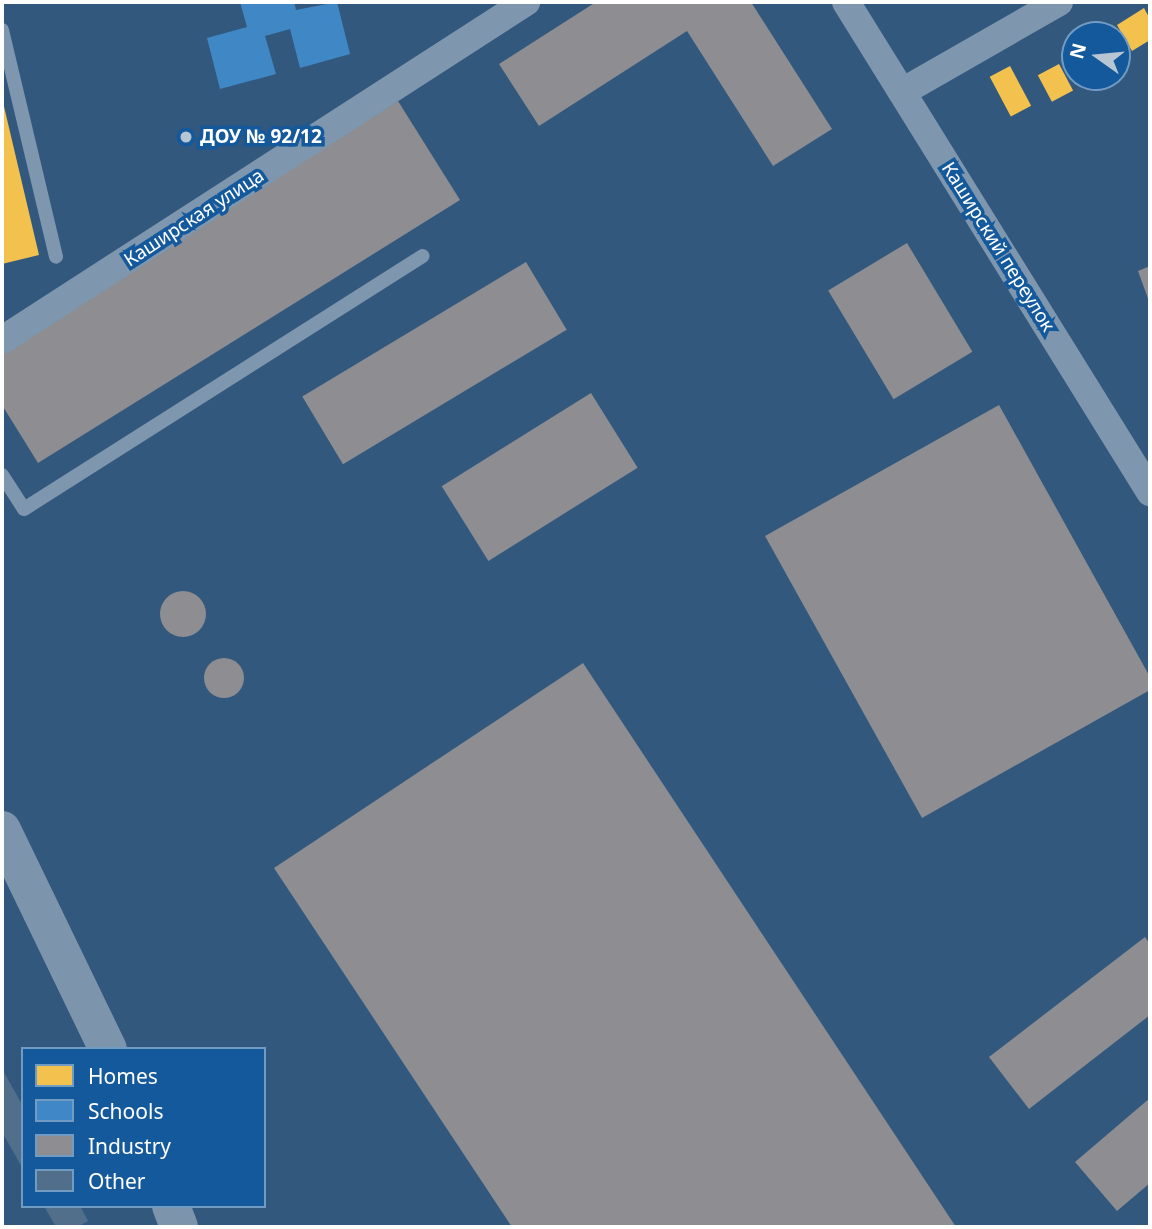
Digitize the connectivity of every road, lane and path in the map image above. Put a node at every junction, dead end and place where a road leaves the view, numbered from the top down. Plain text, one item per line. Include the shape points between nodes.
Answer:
1 (526, 2) edge
2 (846, 2) edge
3 (1059, 2) edge
4 (2, 30) edge
5 (902, 92) junction
6 (424, 256) dead end
7 (55, 257) dead end
8 (2, 340) edge
9 (2, 475) edge
10 (1150, 492) edge
11 (2, 830) edge
12 (107, 1047) edge
13 (172, 1208) edge
14 (179, 1227) edge

1 - 8 street, Каширская улица
2 - 5 street, Каширский переулок
3 - 5 street
4 - 7 lane
5 - 10 street, Каширский переулок
6 - 9 lane via 24,509
11 - 12 main road
13 - 14 main road

